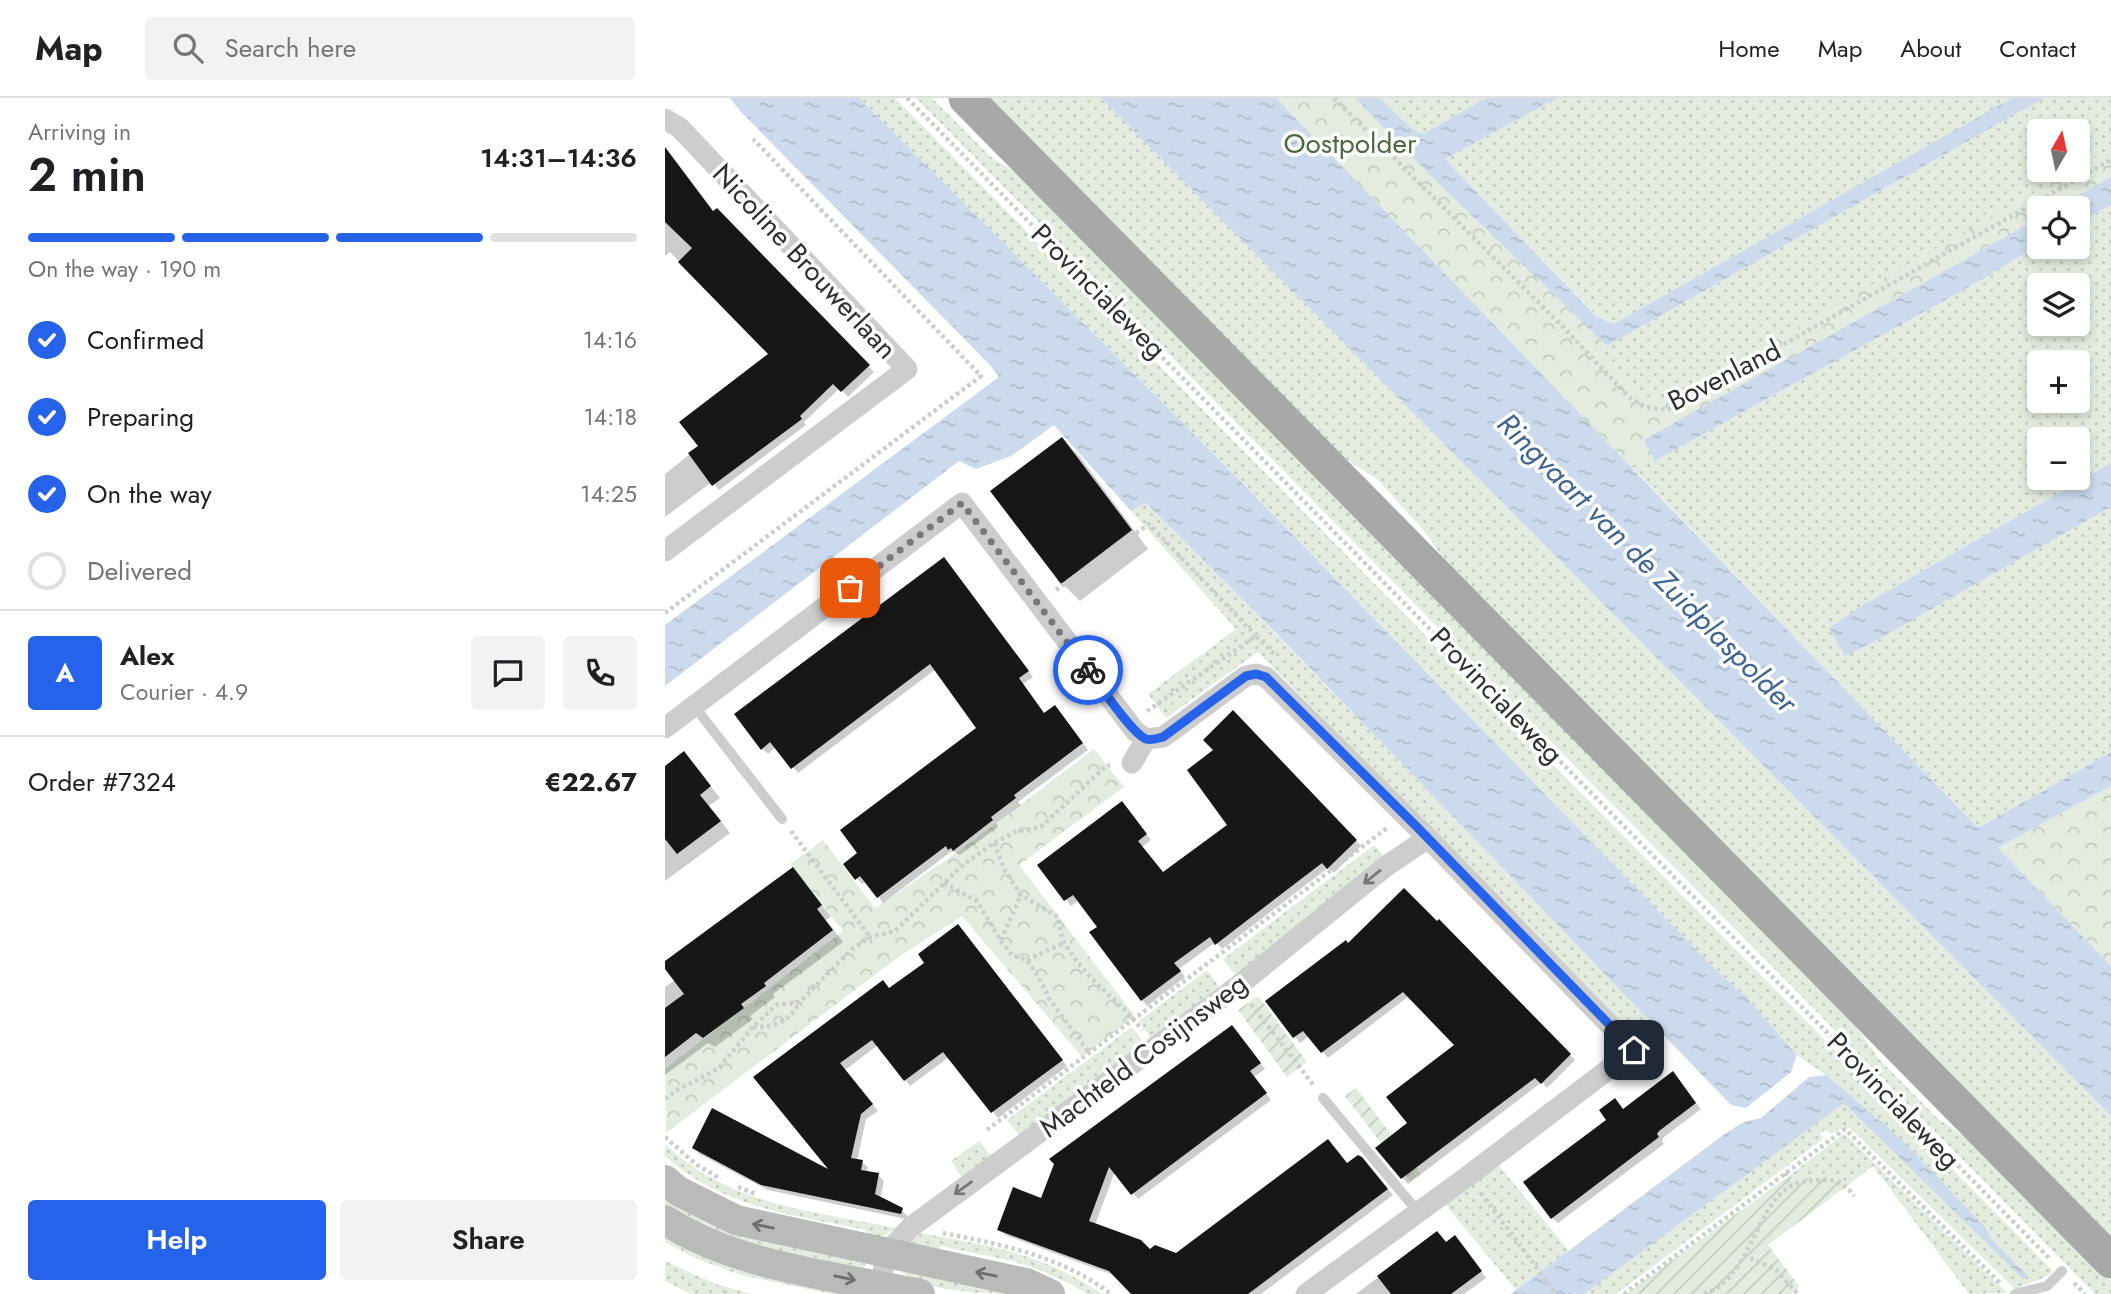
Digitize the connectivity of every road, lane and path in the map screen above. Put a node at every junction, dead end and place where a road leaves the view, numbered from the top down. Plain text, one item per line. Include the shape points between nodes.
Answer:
1 (907, 98) edge
2 (967, 98) edge
3 (1334, 98) edge
4 (665, 119) edge
5 (2111, 160) edge
6 (665, 551) edge
7 (1038, 603) junction
8 (1256, 636) dead end
9 (694, 706) junction
10 (665, 728) edge
11 (1146, 739) junction
12 (1132, 763) joint
13 (1405, 815) junction
14 (782, 819) joint
15 (1428, 838) junction
16 (994, 843) junction
17 (944, 883) junction
18 (1021, 895) junction
19 (870, 937) junction
20 (1001, 941) junction
21 (1064, 943) junction
22 (1027, 960) junction
23 (1238, 986) junction
24 (800, 1002) junction
25 (1135, 1019) junction
26 (753, 1027) junction
27 (1156, 1047) junction
28 (1090, 1054) junction
29 (1323, 1098) joint
30 (665, 1099) edge
31 (987, 1130) dead end
32 (1785, 1173) junction
33 (1468, 1175) junction
34 (665, 1180) edge
35 (1790, 1187) junction
36 (1854, 1196) dead end
37 (1418, 1212) junction
38 (665, 1220) edge
39 (887, 1252) junction
40 (1744, 1255) junction
41 (2111, 1261) edge
42 (2062, 1271) junction
43 (2002, 1284) dead end
44 (880, 1286) junction
45 (1628, 1293) edge
46 (920, 1294) edge
47 (1051, 1294) edge
48 (1306, 1294) edge
49 (1556, 1294) edge
50 (1704, 1294) edge
51 (1798, 1294) edge
52 (2015, 1294) edge
53 (2085, 1294) edge

1 - 42 path, Provincialeweg
2 - 41 main road, Provincialeweg
3 - 5 path, Bovenland via 1630,398 1646,407 1667,410
4 - 6 street, Nicoline Brouwerlaan via 680,128 908,369
7 - 8 path via 1149,524
7 - 9 street via 962,503
7 - 11 street via 1135,731
9 - 10 street
9 - 14 lane
11 - 12 street
11 - 13 street via 1163,737 1246,676 1256,674 1266,677
12 - 16 path via 1106,766 1041,827 1015,832
13 - 15 street
13 - 25 path
14 - 19 path
15 -> 23 street, Machteld Cosijnsweg via 1385,867
15 - 33 street via 1634,1050
16 - 17 path
16 - 18 path
17 - 19 path via 895,931
17 - 20 path via 977,901
18 - 20 path
18 - 21 path via 1058,917
19 - 24 path
20 - 22 path via 1012,955
21 - 22 path
21 - 25 path via 1099,986
22 - 28 path
23 - 27 street, Machteld Cosijnsweg
23 - 29 path
24 - 26 path via 776,1005
24 - 26 path via 781,1023
25 - 27 path
25 - 28 path
26 - 30 path via 718,1069
27 -> 39 street, Machteld Cosijnsweg via 937,1206
28 - 31 path
29 - 37 lane
32 - 35 path
32 - 43 path via 1845,1129
32 - 45 path
33 - 37 street
33 - 49 path
39 -> 34 street via 736,1220
35 - 36 path via 1829,1179 1847,1186
35 - 40 path via 1776,1198
37 - 48 street
38 -> 44 street via 733,1253
39 - 44 street
47 -> 39 street via 1026,1283
40 - 50 path via 1729,1278
40 - 51 path via 1776,1270
42 - 52 lane via 2047,1286
42 - 53 path, Provincialeweg
44 - 46 street

